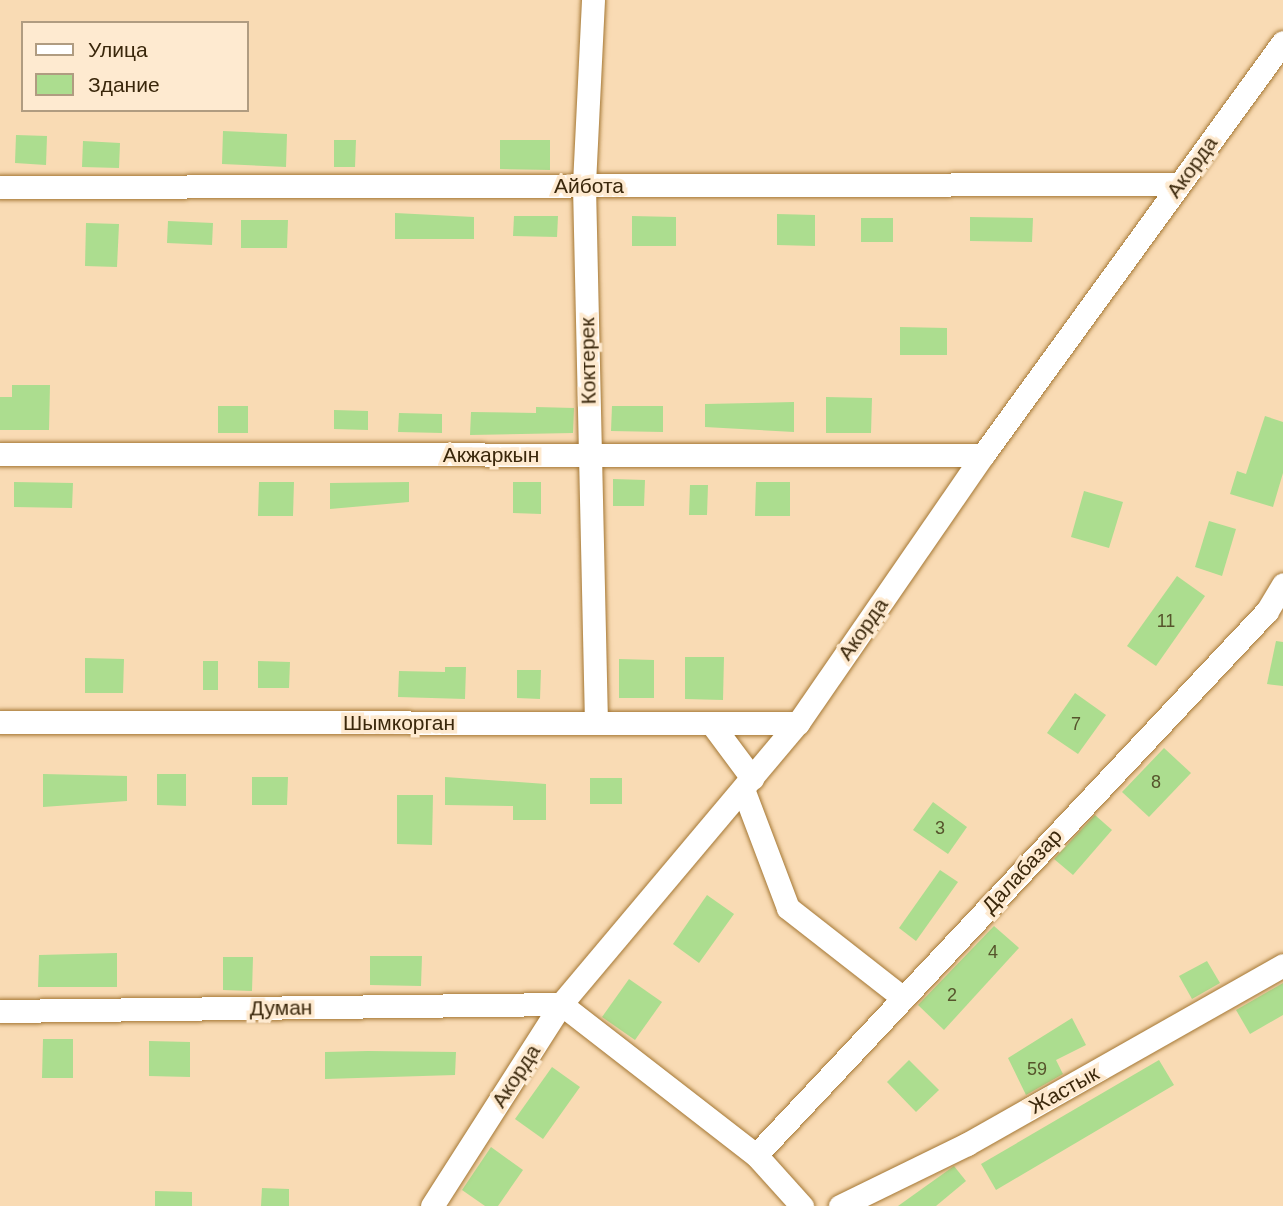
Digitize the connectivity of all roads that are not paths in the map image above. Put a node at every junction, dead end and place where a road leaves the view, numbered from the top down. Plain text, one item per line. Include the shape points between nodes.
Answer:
1 (593, 0) edge
2 (1283, 42) edge
3 (1179, 184) junction
4 (584, 186) junction
5 (0, 187) edge
6 (0, 454) edge
7 (590, 455) junction
8 (983, 455) junction
9 (1283, 584) edge
10 (1275, 614) edge
11 (0, 722) edge
12 (596, 723) junction
13 (711, 723) junction
14 (798, 723) junction
15 (747, 784) junction
16 (1283, 965) edge
17 (903, 998) junction
18 (561, 1004) junction
19 (0, 1011) edge
20 (756, 1155) junction
21 (432, 1206) edge
22 (802, 1206) edge
23 (840, 1206) edge

1 - 4 street, Коктерек
2 - 3 street, Акорда
3 - 4 street, Айбота
3 - 8 street, Акорда
4 - 5 street, Айбота
4 - 7 street, Коктерек
6 - 7 street, Акжаркын
7 - 8 street, Акжаркын
7 - 12 street, Коктерек
8 - 14 street, Акорда
9 - 10 street, Далабазар
10 - 17 street, Далабазар
11 - 12 street, Шымкорган
12 - 13 street, Шымкорган
13 - 14 street, Шымкорган
13 - 15 street
14 - 15 street, Акорда
15 - 17 street via 788,908
15 - 18 street, Акорда
16 - 23 street, Жастык via 967,1144
17 - 20 street, Далабазар
18 - 19 street, Думан
18 - 20 street
18 - 21 street, Акорда
20 - 22 street

